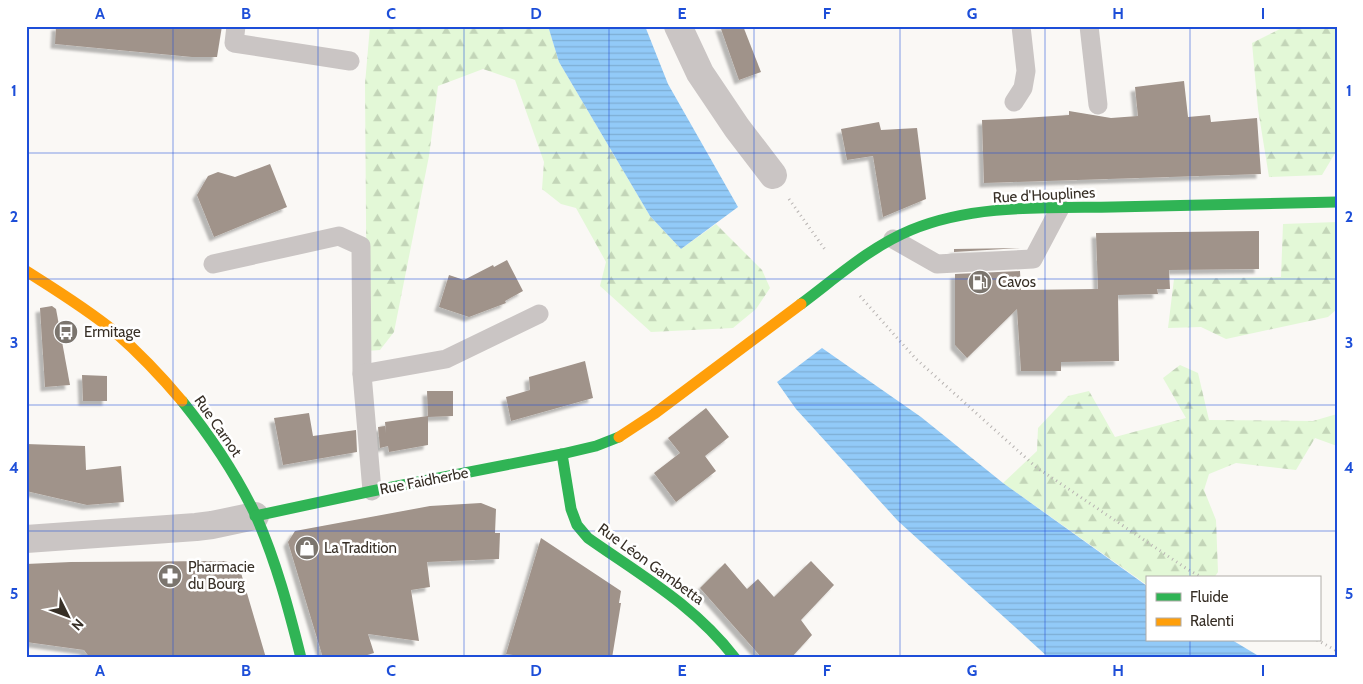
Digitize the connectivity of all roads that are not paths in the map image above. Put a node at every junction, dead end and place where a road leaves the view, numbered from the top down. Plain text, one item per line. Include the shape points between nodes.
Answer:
1 (236, 26) edge
2 (678, 26) edge
3 (1020, 26) edge
4 (1089, 26) edge
5 (350, 61) dead end
6 (1014, 102) dead end
7 (1098, 105) dead end
8 (773, 175) road end
9 (1337, 202) edge
10 (1060, 208) junction
11 (893, 239) junction
12 (213, 264) dead end
13 (26, 271) edge
14 (539, 314) dead end
15 (782, 317) joint
16 (362, 374) junction
17 (562, 454) junction
18 (372, 491) junction
19 (255, 516) junction
20 (26, 539) edge
21 (301, 658) edge
22 (735, 658) edge

1 - 5 lane via 234,43
2 - 8 street via 700,73
3 - 6 lane via 1026,71 1023,88
4 - 7 lane
9 - 10 street, Rue d'Houplines
10 - 11 street, Rue d'Houplines via 994,211 946,219 917,227
10 - 11 lane via 1033,259 937,264
11 - 15 street, Rue d'Houplines
12 - 16 lane via 339,236 360,246
13 - 19 street, Rue Carnot via 99,320 152,367 179,396 212,441
14 - 16 lane via 446,359
15 - 17 street, Rue Faidherbe via 634,428 596,446
16 - 18 lane
17 - 18 street, Rue Faidherbe
17 - 22 street, Rue Léon Gambetta via 571,509 577,525 588,538 694,613
18 - 19 street, Rue Faidherbe
19 - 20 street, Rue Faidherbe via 204,526
19 - 21 street, Rue Carnot

